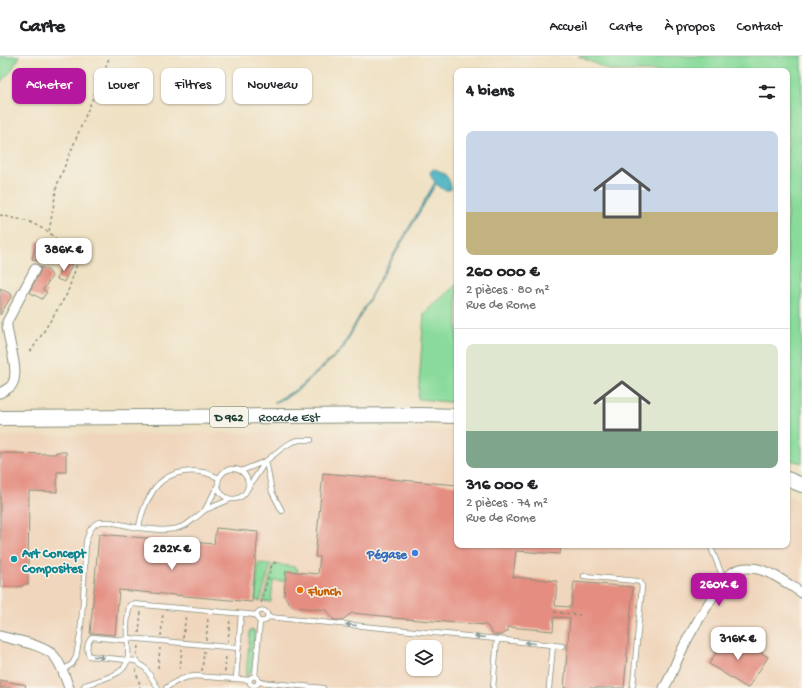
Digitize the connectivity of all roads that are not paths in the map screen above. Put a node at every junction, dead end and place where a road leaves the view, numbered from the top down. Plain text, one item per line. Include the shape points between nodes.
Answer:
1 (35, 269) dead end
2 (0, 393) edge
3 (454, 416) edge
4 (0, 418) edge
5 (311, 440) dead end
6 (266, 461) junction
7 (241, 471) junction
8 (219, 478) junction
9 (790, 479) edge
10 (218, 484) junction
11 (802, 485) edge
12 (248, 488) junction
13 (231, 500) junction
14 (205, 510) junction
15 (282, 511) dead end
16 (139, 528) junction
17 (711, 548) edge
18 (584, 576) dead end
19 (724, 580) junction
20 (802, 593) edge
21 (241, 614) junction
22 (257, 615) junction
23 (268, 617) junction
24 (260, 621) junction
25 (0, 636) edge
26 (128, 638) junction
27 (498, 639) junction
28 (553, 645) junction
29 (562, 646) dead end
30 (239, 648) junction
31 (128, 660) junction
32 (63, 670) junction
33 (255, 676) junction
34 (236, 679) junction
35 (250, 680) junction
36 (259, 682) junction
37 (254, 687) edge
38 (69, 688) edge
39 (83, 688) edge
40 (158, 688) edge
41 (166, 688) edge
42 (323, 688) edge
43 (493, 688) edge
44 (549, 688) edge
45 (632, 688) edge
46 (664, 688) edge

1 - 2 street via 7,322 15,379 10,387
3 - 4 main road, Rocade Est / D 962
5 - 6 lane via 292,442
6 - 7 lane
6 - 12 lane
6 - 15 lane via 272,492
7 - 8 lane via 229,470
7 - 12 lane via 248,480
8 - 10 lane
8 - 16 lane via 193,471 178,472 169,476 154,488 144,508
9 - 11 main road
10 - 13 lane via 221,493
10 - 14 lane
12 - 13 lane via 245,495
13 - 14 lane
14 - 16 lane via 194,520 176,529
16 - 32 lane via 99,522 90,530 86,541 83,602 76,657 72,664
17 - 19 lane
18 - 45 lane via 636,581 642,586
19 - 20 street via 737,570 756,568
19 - 46 street via 681,651
21 - 22 lane
21 - 26 lane via 133,604 129,607
21 - 30 lane
22 - 23 lane via 262,611 267,613
22 - 24 lane
23 - 24 lane via 265,621
27 -> 23 lane
24 - 33 lane
25 - 32 street via 45,649 54,656
26 - 30 lane
26 - 31 lane
26 -> 31 lane via 92,638 87,643 89,656
28 -> 27 lane
27 - 43 lane
28 - 29 lane
28 - 44 lane
30 - 34 lane
31 - 39 lane via 118,673
31 - 40 lane via 136,661 146,669
32 - 38 street
33 - 35 lane
33 - 36 lane
34 - 35 lane
34 - 41 lane via 195,676 177,680
35 - 37 lane
36 - 37 lane
36 - 42 lane

